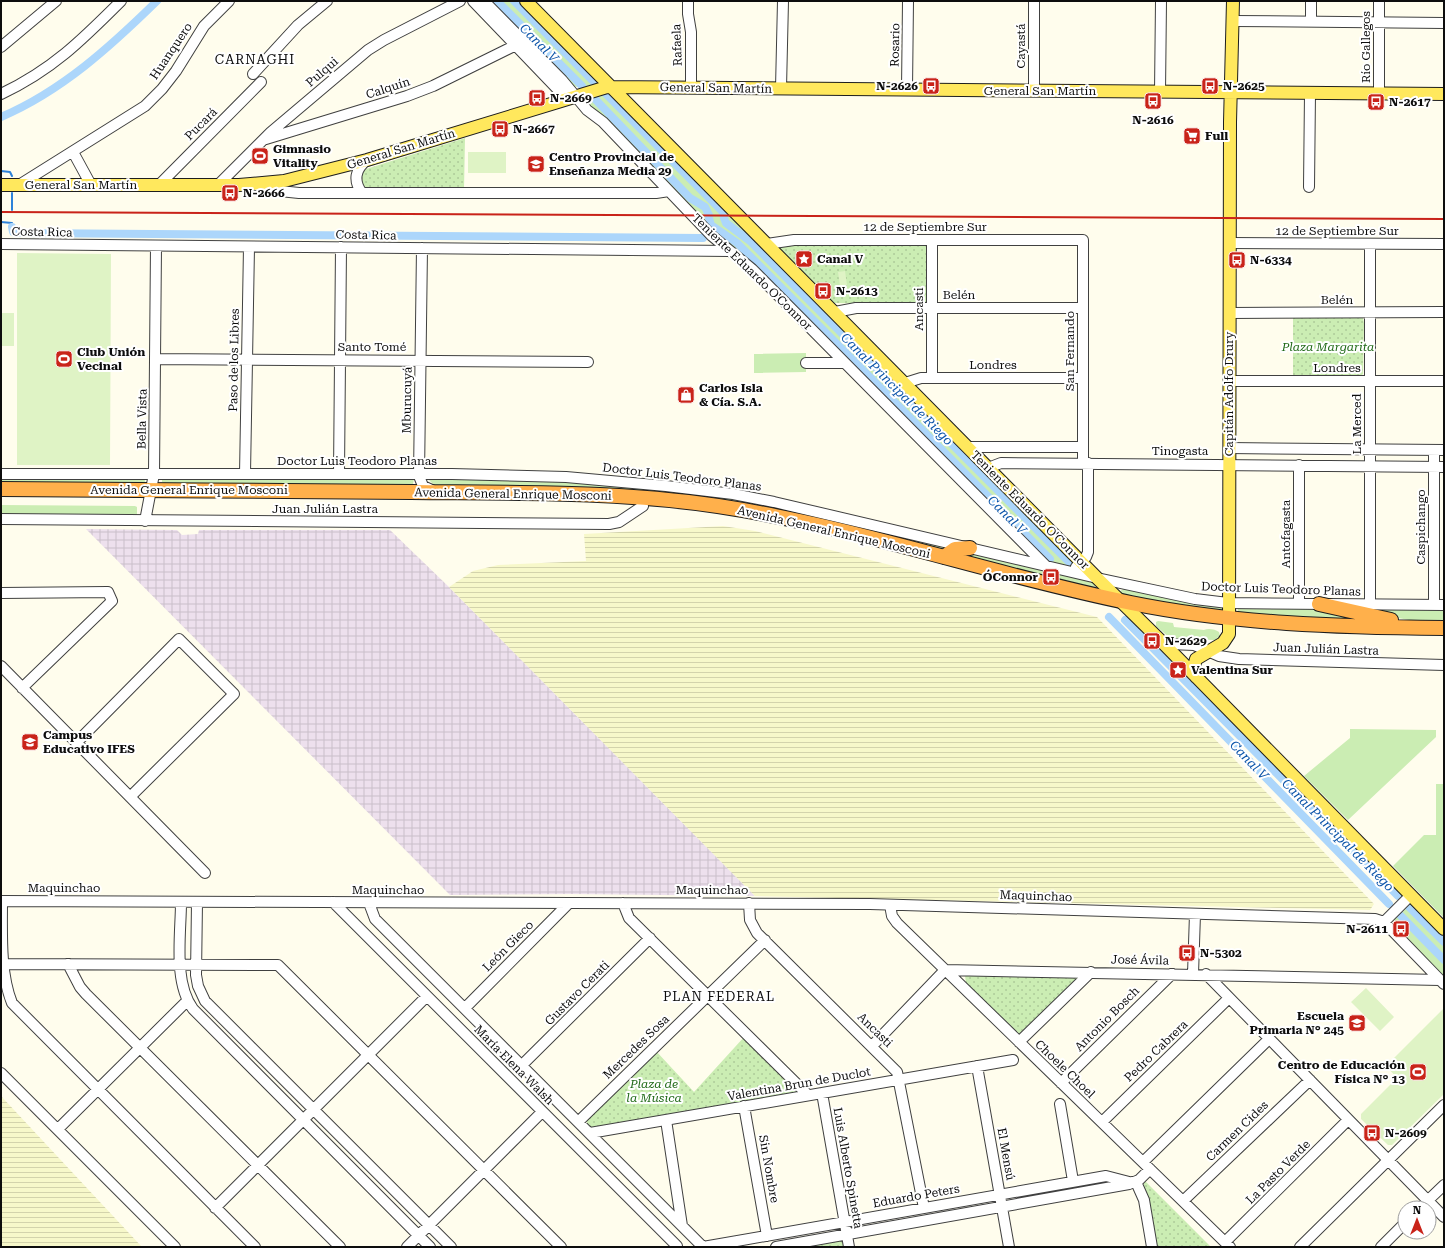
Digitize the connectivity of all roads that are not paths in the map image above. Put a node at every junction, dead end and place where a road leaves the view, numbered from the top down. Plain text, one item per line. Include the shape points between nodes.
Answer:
1 (56, 1) edge
2 (121, 1) edge
3 (229, 1) edge
4 (327, 1) edge
5 (460, 1) edge
6 (473, 1) edge
7 (484, 1) edge
8 (526, 1) edge
9 (688, 1) edge
10 (783, 1) edge
11 (908, 1) edge
12 (1034, 1) edge
13 (1161, 1) edge
14 (1233, 1) edge
15 (1311, 1) edge
16 (1379, 1) edge
17 (1233, 21) junction
18 (1311, 22) junction
19 (1379, 22) junction
20 (1444, 23) edge
21 (516, 44) junction
22 (1, 47) edge
23 (254, 74) dead end
24 (261, 82) dead end
25 (611, 87) junction
26 (641, 87) junction
27 (691, 88) junction
28 (781, 88) junction
29 (907, 90) junction
30 (1034, 91) junction
31 (1160, 92) junction
32 (1231, 92) junction
33 (1310, 93) junction
34 (1, 94) edge
35 (1379, 94) junction
36 (1444, 94) edge
37 (571, 98) junction
38 (630, 106) junction
39 (263, 140) junction
40 (73, 152) junction
41 (367, 160) junction
42 (254, 184) junction
43 (1, 185) edge
44 (19, 185) junction
45 (91, 185) junction
46 (159, 185) junction
47 (218, 185) junction
48 (1309, 188) dead end
49 (669, 191) junction
50 (362, 193) junction
51 (932, 240) junction
52 (1083, 240) joint
53 (1230, 243) junction
54 (1, 244) edge
55 (767, 244) junction
56 (1370, 244) junction
57 (1444, 244) edge
58 (156, 246) junction
59 (249, 247) junction
60 (341, 247) junction
61 (422, 248) junction
62 (730, 251) junction
63 (932, 308) junction
64 (1083, 308) junction
65 (835, 312) junction
66 (1370, 312) junction
67 (1444, 312) edge
68 (1230, 313) junction
69 (155, 359) junction
70 (247, 359) junction
71 (340, 360) junction
72 (421, 360) junction
73 (588, 362) dead end
74 (806, 363) dead end
75 (845, 363) junction
76 (932, 378) junction
77 (1083, 378) junction
78 (1230, 381) junction
79 (1370, 381) junction
80 (1444, 381) edge
81 (905, 383) junction
82 (968, 447) junction
83 (1083, 447) junction
84 (1229, 448) junction
85 (1370, 449) junction
86 (1439, 450) edge
87 (1085, 463) junction
88 (1229, 464) junction
89 (1299, 465) junction
90 (1370, 466) junction
91 (1439, 467) edge
92 (988, 468) junction
93 (1, 474) edge
94 (154, 474) junction
95 (245, 474) junction
96 (339, 474) junction
97 (419, 474) junction
98 (1, 489) edge
99 (440, 492) junction
100 (150, 495) junction
101 (1, 498) edge
102 (643, 506) junction
103 (1, 519) edge
104 (145, 520) junction
105 (1022, 543) junction
106 (970, 548) junction
107 (944, 557) junction
108 (1014, 559) junction
109 (1081, 562) junction
110 (1047, 567) junction
111 (1070, 572) junction
112 (1097, 578) junction
113 (1127, 585) junction
114 (1, 593) edge
115 (1120, 601) junction
116 (1228, 602) junction
117 (1299, 603) junction
118 (1319, 604) junction
119 (1370, 604) junction
120 (1439, 605) edge
121 (1132, 612) junction
122 (1229, 623) junction
123 (1429, 628) junction
124 (1444, 628) edge
125 (1444, 636) edge
126 (1161, 640) junction
127 (1208, 652) junction
128 (1, 666) edge
129 (1444, 666) edge
130 (1196, 677) junction
131 (22, 688) junction
132 (76, 743) junction
133 (130, 797) junction
134 (205, 874) dead end
135 (1411, 895) junction
136 (1, 901) edge
137 (181, 902) junction
138 (197, 902) junction
139 (333, 902) junction
140 (369, 903) junction
141 (569, 903) junction
142 (623, 903) junction
143 (749, 904) junction
144 (890, 905) junction
145 (1195, 914) junction
146 (1384, 922) junction
147 (1444, 929) edge
148 (650, 938) junction
149 (765, 940) junction
150 (1, 964) edge
151 (68, 964) junction
152 (181, 965) junction
153 (196, 965) junction
154 (945, 970) junction
155 (1091, 972) junction
156 (1172, 974) junction
157 (1193, 974) junction
158 (1206, 974) junction
159 (1442, 982) edge
160 (427, 996) junction
161 (708, 996) junction
162 (1229, 998) junction
163 (188, 1001) junction
164 (465, 1008) junction
165 (1269, 1038) junction
166 (1019, 1042) junction
167 (872, 1046) junction
168 (140, 1048) junction
169 (368, 1055) junction
170 (1013, 1060) dead end
171 (522, 1065) junction
172 (977, 1066) junction
173 (1, 1073) edge
174 (900, 1080) junction
175 (1310, 1080) junction
176 (1061, 1083) junction
177 (98, 1090) junction
178 (822, 1093) junction
179 (808, 1096) junction
180 (1060, 1104) dead end
181 (1444, 1105) edge
182 (744, 1106) junction
183 (313, 1110) junction
184 (542, 1112) junction
185 (303, 1120) junction
186 (666, 1120) junction
187 (1348, 1120) junction
188 (578, 1122) junction
189 (1102, 1122) junction
190 (58, 1129) junction
191 (590, 1133) junction
192 (1388, 1160) junction
193 (1143, 1162) junction
194 (258, 1165) junction
195 (1150, 1169) junction
196 (484, 1170) junction
197 (1073, 1182) junction
198 (1135, 1182) junction
199 (1444, 1185) edge
200 (1000, 1195) junction
201 (1421, 1200) edge
202 (1428, 1200) edge
203 (1183, 1201) junction
204 (1002, 1206) junction
205 (216, 1208) junction
206 (924, 1208) junction
207 (845, 1222) junction
208 (429, 1226) junction
209 (682, 1226) junction
210 (1397, 1231) edge
211 (690, 1234) junction
212 (847, 1234) junction
213 (418, 1236) junction
214 (767, 1236) junction
215 (1228, 1244) edge
216 (175, 1247) edge
217 (255, 1247) edge
218 (340, 1247) edge
219 (407, 1247) edge
220 (430, 1247) edge
221 (451, 1247) edge
222 (561, 1247) edge
223 (676, 1247) edge
224 (703, 1247) edge
225 (776, 1247) edge
226 (849, 1247) edge
227 (1009, 1247) edge
228 (1152, 1247) edge
229 (1300, 1247) edge
230 (1380, 1247) edge

1 - 22 street
2 - 34 street via 58,61
3 - 40 street, Huanquero via 204,26 176,71 153,98 137,112
4 - 23 street via 298,25
5 - 39 street, Pulqui via 375,45
6 - 21 street
7 - 37 street
8 - 25 main road, Teniente Eduardo O'Connor
9 - 27 street, Rafaela
10 - 28 street
11 - 29 street, Rosario
12 - 30 street, Cayastá
13 - 31 street
14 - 17 main road, Capitán Adolfo Drury
15 - 18 street
16 - 19 street, Río Gallegos
17 - 18 street
17 - 32 main road, Capitán Adolfo Drury
18 - 19 street
19 - 20 street
19 - 35 street, Río Gallegos
21 - 37 street
21 - 39 street, Calquín via 433,86 407,96
24 - 46 street, Pucará
25 - 26 main road, General San Martín
25 - 37 main road, General San Martín via 599,88
25 - 38 main road, Teniente Eduardo O'Connor
26 - 27 main road, General San Martín
26 - 38 main road via 628,94 627,101
27 - 28 main road, General San Martín
28 - 29 main road, General San Martín
29 - 30 main road, General San Martín
30 - 31 main road, General San Martín
31 - 32 main road, General San Martín
32 - 33 main road, General San Martín
32 - 53 main road, Capitán Adolfo Drury
33 - 35 main road, General San Martín
33 - 48 street
35 - 36 main road, General San Martín
37 - 41 main road, General San Martín
37 - 49 street, Teniente Eduardo O'Connor via 603,122
38 - 55 main road, Teniente Eduardo O'Connor
39 - 47 street, Pulqui
40 - 44 street, Huanquero
40 - 45 street
41 - 42 main road, General San Martín via 300,177
41 - 50 street via 358,167 356,175
42 - 47 main road, General San Martín
42 - 50 street via 290,192
43 - 44 main road, General San Martín
44 - 45 main road, General San Martín
45 - 46 main road, General San Martín
46 - 47 main road, General San Martín
49 - 50 street
49 - 62 street, Teniente Eduardo O'Connor
51 - 52 street, 12 de Septiembre Sur
51 - 55 street, 12 de Septiembre Sur via 787,240
51 - 63 street, Ancasti
52 - 64 street, San Fernando
53 - 56 street, 12 de Septiembre Sur
53 - 68 main road, Capitán Adolfo Drury
54 - 58 street, Costa Rica
55 - 65 main road, Teniente Eduardo O'Connor
56 - 57 street, 12 de Septiembre Sur
56 - 66 street, La Merced
58 - 59 street, Costa Rica
58 - 69 street, Bella Vista
59 - 60 street, Costa Rica
59 - 70 street, Paso de los Libres
60 - 61 street, Costa Rica
60 - 71 street
61 - 62 street, Costa Rica
61 - 72 street, Mburucuyá
62 - 75 street, Teniente Eduardo O'Connor via 752,269
63 - 64 street, Belén
63 - 65 street, Belén via 856,308
63 - 76 street, Ancasti
64 - 77 street, San Fernando
65 - 81 main road, Teniente Eduardo O'Connor
66 - 67 street, Belén
66 - 68 street, Belén
66 - 79 street, La Merced
68 - 78 main road, Capitán Adolfo Drury
69 - 70 street, Santo Tomé
69 - 94 street, Bella Vista
70 - 71 street, Santo Tomé
70 - 95 street, Paso de los Libres
71 - 72 street, Santo Tomé
71 - 96 street
72 - 73 street, Santo Tomé
72 - 97 street, Mburucuyá
74 - 75 street
75 - 105 street, Teniente Eduardo O'Connor
76 - 77 street, Londres
76 - 81 street, Londres via 918,378
77 - 83 street, San Fernando
78 - 79 street, Londres
78 - 84 main road, Capitán Adolfo Drury
79 - 80 street, Londres
79 - 85 street, La Merced
81 - 82 main road, Teniente Eduardo O'Connor
82 - 83 street
82 - 92 main road, Teniente Eduardo O'Connor
83 - 87 street, San Fernando
84 - 85 street
84 - 88 main road, Capitán Adolfo Drury
85 - 86 street
85 - 90 street, La Merced
86 - 91 street, Caspichango
87 - 88 street, Tinogasta
87 - 92 street, Tinogasta via 1001,463
87 - 109 street, San Fernando via 1088,549 1086,557
88 - 89 street, Tinogasta
88 - 116 main road, Capitán Adolfo Drury
89 - 90 street, Tinogasta
89 - 117 street, Antofagasta
90 - 91 street, Tinogasta
90 - 119 street, La Merced
91 - 120 street, Caspichango
92 - 109 main road, Teniente Eduardo O'Connor
93 - 94 street, Doctor Luis Teodoro Planas
94 - 95 street, Doctor Luis Teodoro Planas
94 - 100 street, Bella Vista
95 - 96 street, Doctor Luis Teodoro Planas
96 - 97 street, Doctor Luis Teodoro Planas
97 - 99 street via 423,486
97 - 106 street, Doctor Luis Teodoro Planas via 566,477 733,494
98 - 100 highway, Avenida General Enrique Mosconi
99 - 100 highway, Avenida General Enrique Mosconi
99 - 107 highway, Avenida General Enrique Mosconi via 600,495 715,505 799,521
100 - 101 highway, Avenida General Enrique Mosconi
100 - 102 highway, Avenida General Enrique Mosconi
100 - 104 street, Bella Vista
102 - 104 street, Juan Julián Lastra via 619,522 609,524
102 - 121 highway, Avenida General Enrique Mosconi via 710,514 781,527
103 - 104 street, Juan Julián Lastra
105 - 108 street via 1023,553
105 - 110 street, Teniente Eduardo O'Connor
106 - 107 highway via 955,549
106 - 108 street, Doctor Luis Teodoro Planas
107 - 115 highway, Avenida General Enrique Mosconi
108 - 110 street, Doctor Luis Teodoro Planas
109 - 111 street, San Fernando
109 - 112 main road, Teniente Eduardo O'Connor
110 - 111 street, Doctor Luis Teodoro Planas
111 - 112 street, Doctor Luis Teodoro Planas
112 - 113 street, Doctor Luis Teodoro Planas
112 - 115 main road, Teniente Eduardo O'Connor
113 - 115 street via 1116,588
113 - 116 street, Doctor Luis Teodoro Planas via 1199,600
114 - 131 street via 108,592 112,601
115 - 121 main road, Teniente Eduardo O'Connor
115 - 122 highway, Avenida General Enrique Mosconi
116 - 117 street, Doctor Luis Teodoro Planas
116 - 122 main road, Capitán Adolfo Drury
117 - 118 street, Doctor Luis Teodoro Planas
118 - 119 street, Doctor Luis Teodoro Planas
118 - 123 highway
119 - 120 street, Doctor Luis Teodoro Planas
121 - 122 highway, Avenida General Enrique Mosconi
121 - 126 main road, Teniente Eduardo O'Connor
122 - 123 highway, Avenida General Enrique Mosconi
122 - 125 highway, Avenida General Enrique Mosconi via 1305,634
122 - 127 main road via 1227,639
123 - 124 highway, Avenida General Enrique Mosconi
126 - 127 street via 1170,644 1194,645
126 - 130 main road, Teniente Eduardo O'Connor
127 - 129 street, Juan Julián Lastra via 1249,660
127 - 130 main road via 1194,663
128 - 131 street
130 - 135 main road, Teniente Eduardo O'Connor
131 - 132 street
132 - 133 street
132 - 133 street via 179,639 234,694
133 - 134 street
135 - 146 street
135 - 147 main road, Teniente Eduardo O'Connor
136 - 137 street, Maquinchao
136 - 150 street
137 - 138 street, Maquinchao
137 - 152 street
138 - 139 street, Maquinchao
138 - 153 street
139 - 140 street, Maquinchao
139 - 160 street, María Elena Walsh
140 - 141 street, Maquinchao
140 - 164 street, María Elena Walsh via 375,918
141 - 142 street, Maquinchao
141 - 164 street, León Gieco
142 - 143 street, Maquinchao
142 - 148 street via 628,916
143 - 144 street, Maquinchao
143 - 149 street, Ancasti via 751,925
144 - 145 street, Maquinchao
144 - 154 street, Choele Choel via 894,920
145 - 146 street, Maquinchao via 1375,919
145 - 157 street
146 - 159 street
148 - 161 street
148 - 171 street, Gustavo Cerati
149 - 161 street, Mercedes Sosa
149 - 167 street, Ancasti
150 - 151 street
150 - 177 street via 5,987 12,1003
151 - 152 street
151 - 168 street via 82,989
152 - 153 street
152 - 163 street via 182,984
153 - 169 street via 278,965
153 - 183 street via 198,986 205,1001
154 - 155 street, José Ávila
154 - 166 street, Choele Choel
154 - 167 street
155 - 156 street, José Ávila
155 - 166 street
156 - 157 street, José Ávila
156 - 176 street, Antonio Bosch
157 - 158 street, José Ávila
158 - 159 street, José Ávila
158 - 162 street
160 - 169 street
160 - 184 street, María Elena Walsh
161 - 179 street
161 - 188 street, Mercedes Sosa
162 - 165 street
162 - 189 street, Pedro Cabrera
163 - 168 street
163 - 185 street via 198,1016
164 - 171 street, María Elena Walsh
165 - 175 street
165 - 193 street
166 - 176 street, Choele Choel
167 - 174 street, Ancasti via 895,1068
168 - 177 street
168 - 194 street
169 - 183 street
169 - 196 street
170 - 172 street, Valentina Brun de Duclot
171 - 188 street, María Elena Walsh
172 - 174 street, Valentina Brun de Duclot
172 - 200 street, El Mensú
173 - 190 street
174 - 178 street, Valentina Brun de Duclot
174 - 206 street, Ancasti
175 - 187 street
175 - 203 street, Carmen Cides
176 - 189 street, Choele Choel
177 - 190 street
177 - 205 street
178 - 179 street, Valentina Brun de Duclot
178 - 207 street, Luis Alberto Spinetta
179 - 182 street, Valentina Brun de Duclot
180 - 197 street
181 - 192 street
182 - 186 street, Valentina Brun de Duclot
182 - 214 street, Sin Nombre
183 - 185 street
183 - 208 street
184 - 196 street
184 - 223 street, María Elena Walsh
185 - 194 street
185 - 213 street
186 - 191 street, Valentina Brun de Duclot
186 - 209 street
187 - 192 street
187 - 215 street, La Pasto Verde
188 - 191 street, María Elena Walsh
189 - 193 street, Choele Choel
190 - 216 street
191 - 209 street, María Elena Walsh
192 - 201 street
192 - 229 street
193 - 195 street, Choele Choel
194 - 205 street
194 - 218 street
195 - 198 street
195 - 203 street, Choele Choel
196 - 208 street
196 - 222 street
197 - 198 street, Eduardo Peters via 1110,1176
197 - 200 street, Eduardo Peters
198 - 204 street
198 - 228 street via 1142,1196
199 - 202 street
200 - 204 street, El Mensú
200 - 206 street, Eduardo Peters
203 - 215 street, Choele Choel
204 - 212 street
204 - 227 street, El Mensú
205 - 217 street
206 - 207 street, Eduardo Peters
207 - 212 street, Luis Alberto Spinetta
207 - 214 street, Eduardo Peters
208 - 213 street
208 - 221 street
209 - 211 street, María Elena Walsh
210 - 230 street
211 - 223 street
211 - 224 street, María Elena Walsh
212 - 225 street
212 - 226 street, Luis Alberto Spinetta
213 - 219 street
213 - 220 street
214 - 224 street, Eduardo Peters

